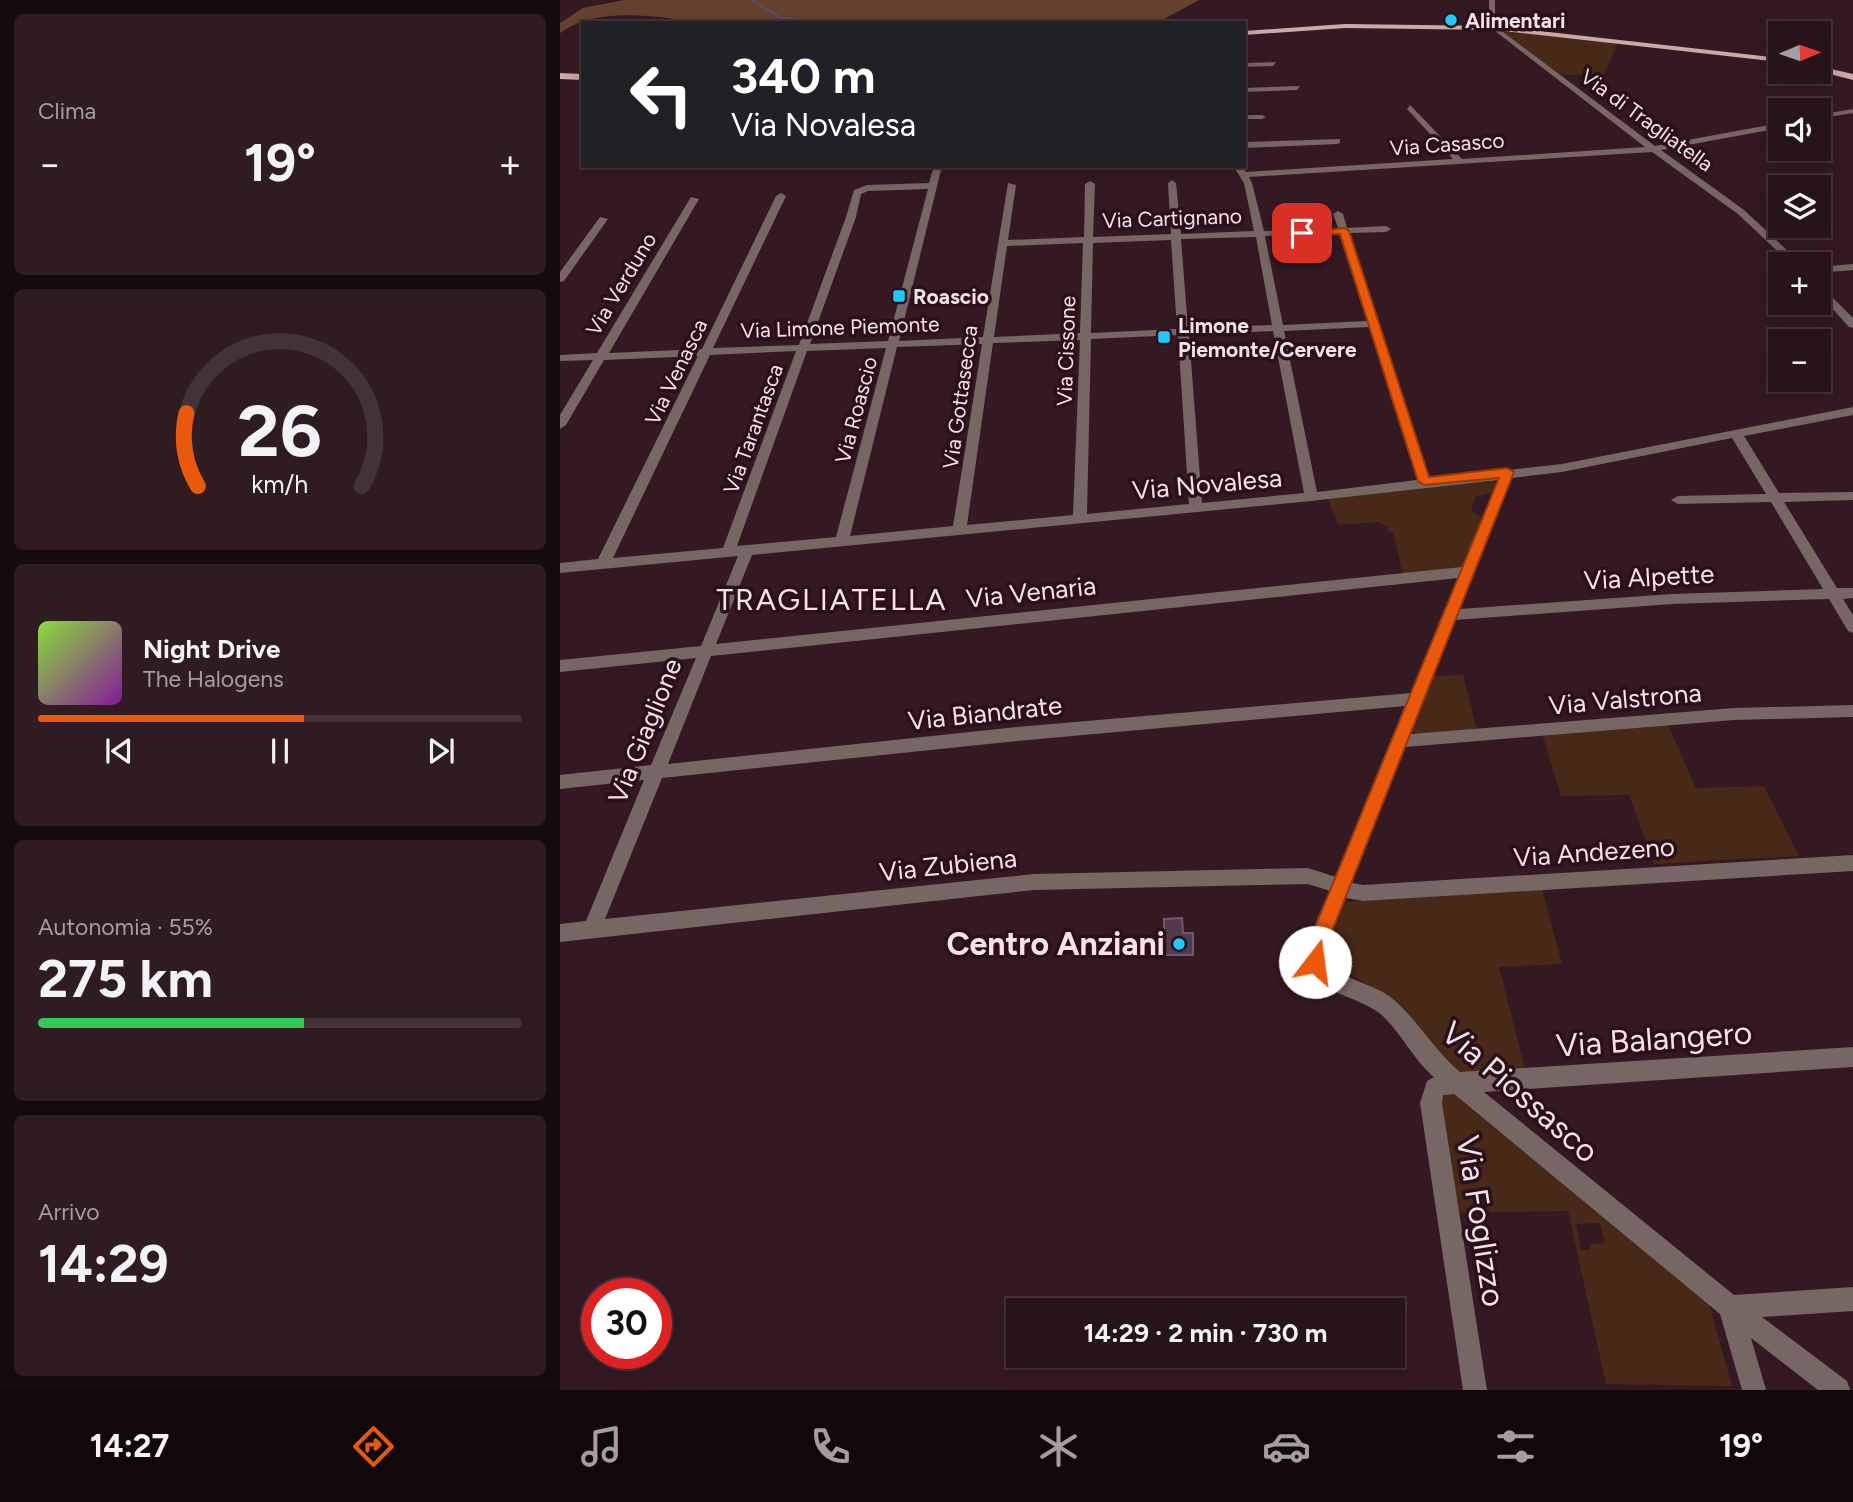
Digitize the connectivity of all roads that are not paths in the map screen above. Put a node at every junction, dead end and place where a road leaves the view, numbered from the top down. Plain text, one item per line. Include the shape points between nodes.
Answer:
1 (1492, 0) edge
2 (1494, 28) junction
3 (1246, 33) edge
4 (1768, 59) edge
5 (1273, 64) dead end
6 (1246, 65) edge
7 (1831, 71) edge
8 (560, 76) edge
9 (581, 76) edge
10 (1853, 77) edge
11 (1297, 88) dead end
12 (1246, 90) edge
13 (1410, 107) dead end
14 (1853, 111) edge
15 (1831, 115) edge
16 (1246, 117) edge
17 (1262, 117) dead end
18 (1768, 127) edge
19 (1337, 141) dead end
20 (1246, 145) edge
21 (1653, 149) junction
22 (1459, 161) junction
23 (937, 168) edge
24 (1240, 170) edge
25 (1172, 183) dead end
26 (1090, 184) dead end
27 (1011, 185) dead end
28 (932, 186) junction
29 (781, 196) dead end
30 (694, 199) dead end
31 (1338, 214) dead end
32 (603, 219) dead end
33 (1386, 229) dead end
34 (1344, 231) junction
35 (1260, 234) junction
36 (1175, 238) junction
37 (1089, 240) junction
38 (1002, 243) junction
39 (1784, 252) edge
40 (1853, 267) edge
41 (1831, 269) edge
42 (560, 279) edge
43 (1831, 300) edge
44 (1374, 324) junction
45 (1853, 325) edge
46 (1280, 330) junction
47 (1182, 333) junction
48 (1086, 337) junction
49 (988, 340) junction
50 (893, 344) junction
51 (804, 348) junction
52 (707, 352) junction
53 (601, 356) junction
54 (560, 358) edge
55 (1853, 411) edge
56 (560, 425) edge
57 (1736, 434) junction
58 (1507, 472) junction
59 (1424, 481) junction
60 (1853, 496) edge
61 (1311, 497) junction
62 (1773, 497) junction
63 (1678, 500) dead end
64 (1196, 508) junction
65 (1080, 519) junction
66 (959, 531) junction
67 (842, 541) junction
68 (747, 551) junction
69 (728, 552) junction
70 (603, 564) junction
71 (560, 568) edge
72 (1466, 572) junction
73 (1832, 593) junction
74 (1853, 593) edge
75 (1448, 615) junction
76 (1853, 627) edge
77 (705, 650) junction
78 (560, 666) edge
79 (1416, 699) junction
80 (1853, 711) edge
81 (1401, 741) junction
82 (655, 772) junction
83 (560, 782) edge
84 (1853, 863) edge
85 (1340, 888) junction
86 (591, 931) junction
87 (560, 933) edge
88 (1853, 1056) edge
89 (1460, 1084) junction
90 (1853, 1298) edge
91 (1730, 1307) junction
92 (1475, 1390) edge
93 (1754, 1390) edge
94 (1839, 1390) edge

1 - 2 street
2 - 3 main road via 1341,26
2 - 4 main road
2 - 21 street, Via di Tragliatella
5 - 6 street
7 - 10 main road
8 - 9 main road
11 - 12 street
13 - 22 street
14 - 15 street
16 - 17 street
18 - 21 street, Via Casasco
19 - 20 street
21 - 22 street, Via Casasco
21 - 39 street, Via di Tragliatella via 1747,217
22 - 24 street, Via Casasco
23 - 28 street, Via Roascio
24 - 35 street
25 - 36 street
26 - 37 street, Via Cissone
27 - 38 street, Via Gottasecca
28 - 50 street, Via Roascio
28 - 51 street, Via Tarantasca via 857,192
29 - 52 street, Via Venasca
30 - 53 street, Via Verduno
31 - 34 street
32 - 42 street
33 - 34 street, Via Cartignano
34 - 35 street, Via Cartignano
34 - 44 street
35 - 36 street, Via Cartignano
35 - 46 street
36 - 37 street, Via Cartignano
36 - 47 street
37 - 38 street, Via Cartignano
37 - 48 street, Via Cissone
38 - 49 street, Via Gottasecca
40 - 41 street
43 - 45 street
44 - 46 street, Via Limone Piemonte
44 - 59 street
46 - 47 street, Via Limone Piemonte
46 - 61 street
47 - 48 street, Via Limone Piemonte
47 - 64 street
48 - 49 street, Via Limone Piemonte
48 - 65 street, Via Cissone
49 - 50 street, Via Limone Piemonte
49 - 66 street, Via Gottasecca
50 - 51 street, Via Limone Piemonte
50 - 67 street, Via Roascio
51 - 52 street, Via Limone Piemonte
51 - 69 street, Via Tarantasca
52 - 53 street, Via Limone Piemonte
52 - 70 street, Via Venasca
53 - 54 street, Via Limone Piemonte
53 - 56 street, Via Verduno
55 - 57 street, Via Novalesa
57 - 58 street, Via Novalesa via 1592,463
57 - 62 street
58 - 59 street, Via Novalesa
58 - 72 street, Via Piossasco
59 - 61 street, Via Novalesa
60 - 62 street
61 - 64 street, Via Novalesa
62 - 63 street
62 - 73 street
64 - 65 street, Via Novalesa
65 - 66 street, Via Novalesa
66 - 67 street, Via Novalesa
67 - 68 street, Via Novalesa
68 - 69 street, Via Novalesa
68 - 77 street, Via Giaglione
69 - 70 street, Via Novalesa
70 - 71 street, Via Novalesa
72 - 75 street, Via Piossasco
72 - 77 street, Via Venaria
73 - 74 street, Via Alpette
73 - 75 street, Via Alpette
73 - 76 street
75 - 79 street, Via Piossasco
77 - 78 street, Via Venaria
77 - 82 street, Via Giaglione
79 - 81 street, Via Piossasco
79 - 82 street, Via Biandrate
80 - 81 street, Via Valstrona via 1734,714
81 - 85 street, Via Piossasco
82 - 83 street, Via Biandrate
82 - 86 street, Via Giaglione
84 - 85 street, Via Andezeno via 1369,892
85 - 86 street, Via Zubiena via 1308,876 1034,883
85 - 89 street, Via Piossasco via 1314,953 1317,967 1328,978 1386,1006 1430,1060
86 - 87 street, Via Zubiena
88 - 89 street, Via Balangero
89 - 91 street, Via Piossasco
89 - 92 street, Via Foglizzo via 1437,1086 1431,1098
90 - 91 street
91 - 93 street
91 - 94 street, Via Piossasco

